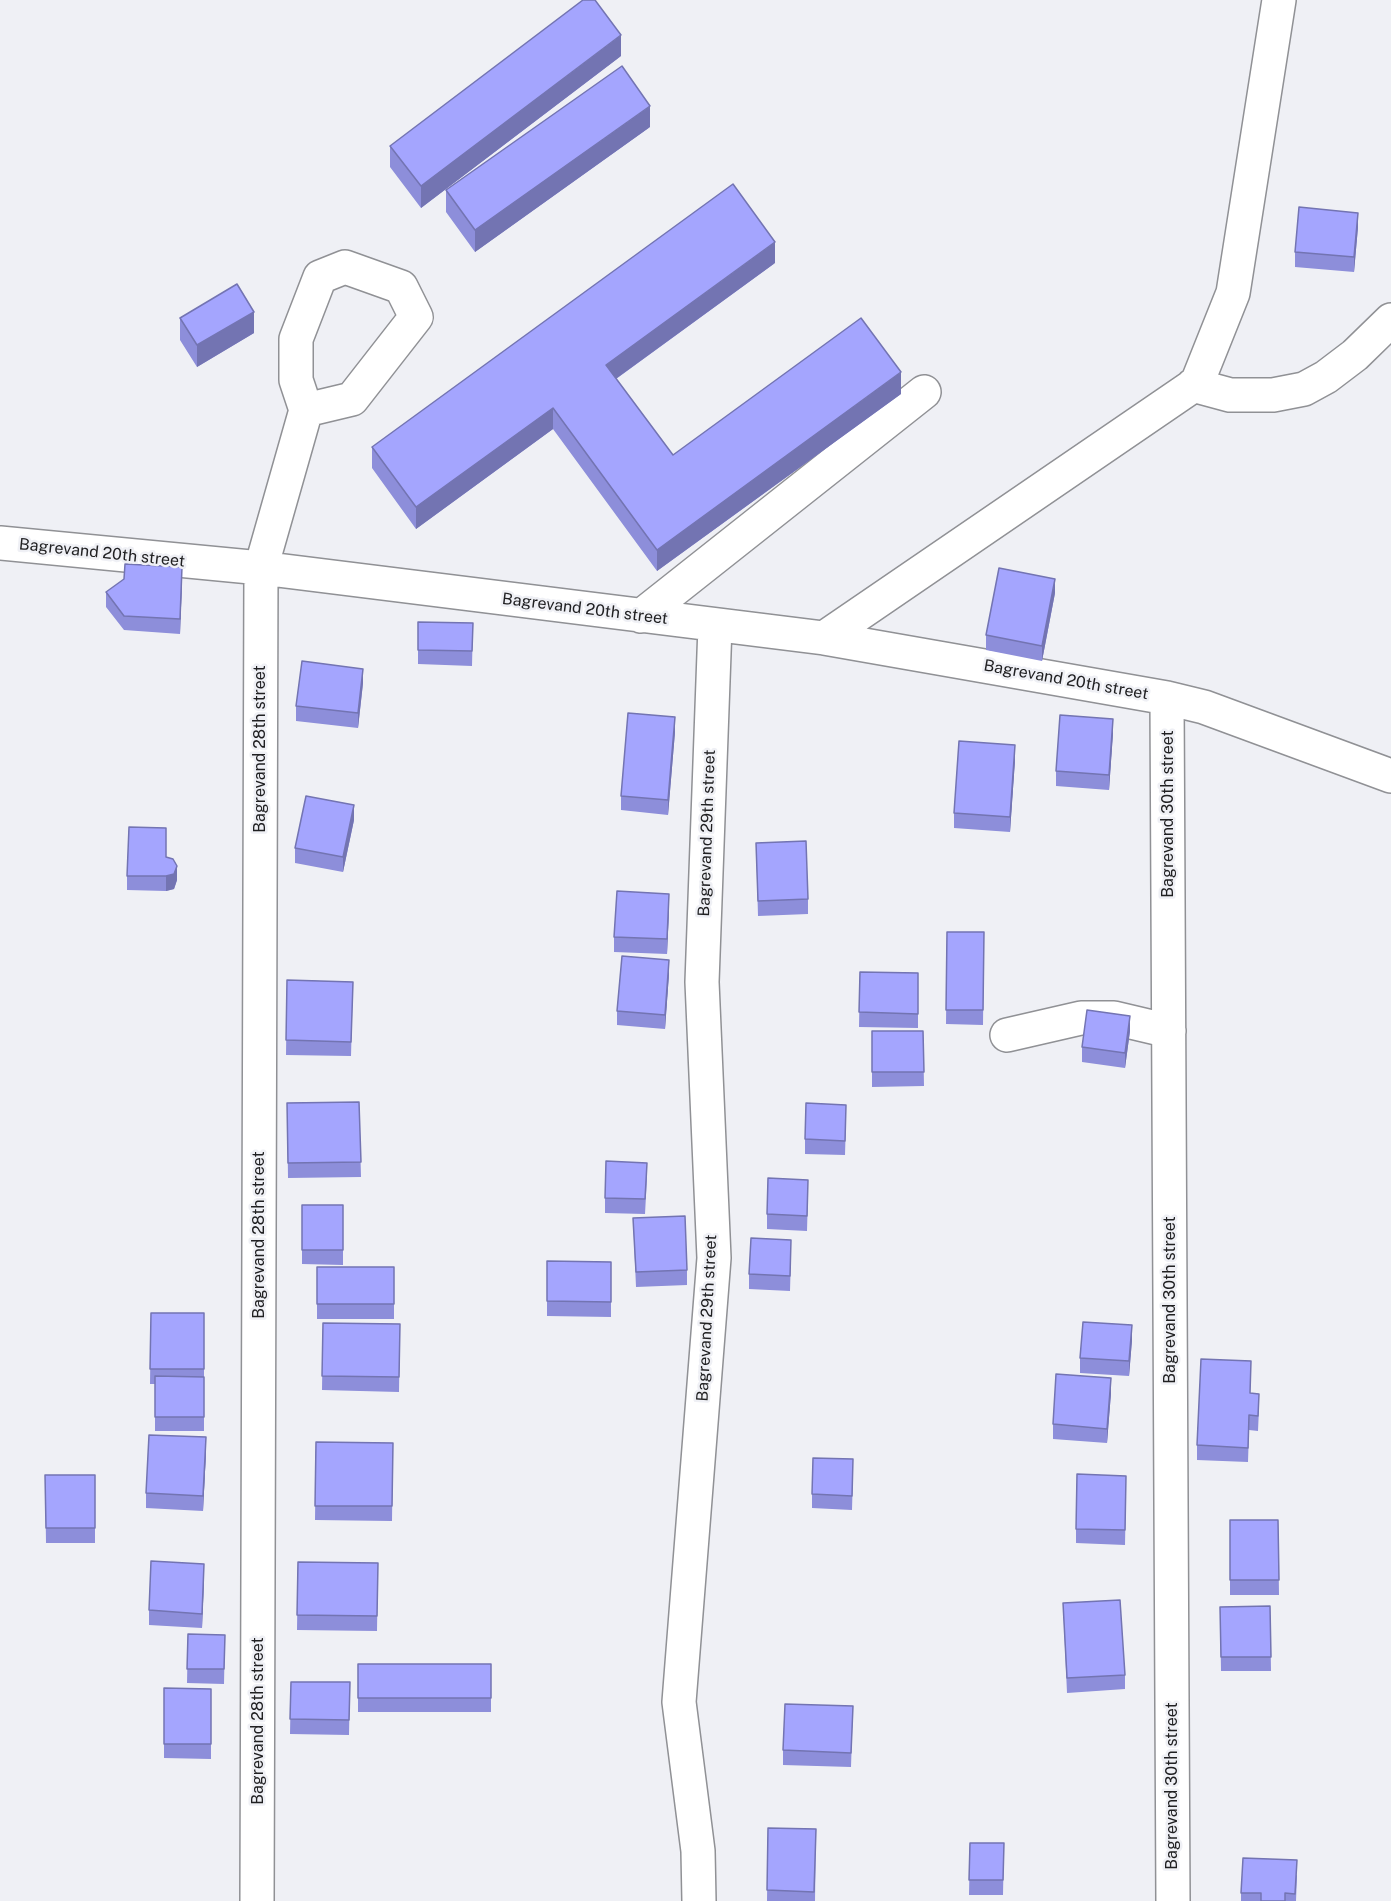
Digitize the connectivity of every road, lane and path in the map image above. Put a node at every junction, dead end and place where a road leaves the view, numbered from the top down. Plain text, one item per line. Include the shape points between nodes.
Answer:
1 (1279, 0) edge
2 (1391, 320) edge
3 (1193, 385) junction
4 (924, 392) dead end
5 (306, 410) dead end
6 (0, 543) edge
7 (261, 568) junction
8 (641, 616) junction
9 (715, 626) junction
10 (824, 638) junction
11 (1167, 698) junction
12 (1391, 776) edge
13 (1169, 1031) junction
14 (1007, 1035) dead end
15 (257, 1901) edge
16 (699, 1901) edge
17 (1173, 1901) edge

1 - 3 street via 1233,293
2 - 3 street via 1355,356 1304,389 1273,395 1230,395
3 - 10 street
4 - 8 street
5 - 7 street, Bagrevand 28th street
6 - 7 street, Bagrevand 20th street
7 - 8 street, Bagrevand 20th street
7 - 15 street, Bagrevand 28th street
8 - 9 street, Bagrevand 20th street
9 - 10 street, Bagrevand 20th street
9 - 16 street, Bagrevand 29th street via 702,982 714,1258 679,1702 698,1851
10 - 11 street, Bagrevand 20th street
11 - 12 street, Bagrevand 20th street via 1204,707
11 - 13 street, Bagrevand 30th street
13 - 14 street via 1114,1018 1081,1017
13 - 17 street, Bagrevand 30th street

